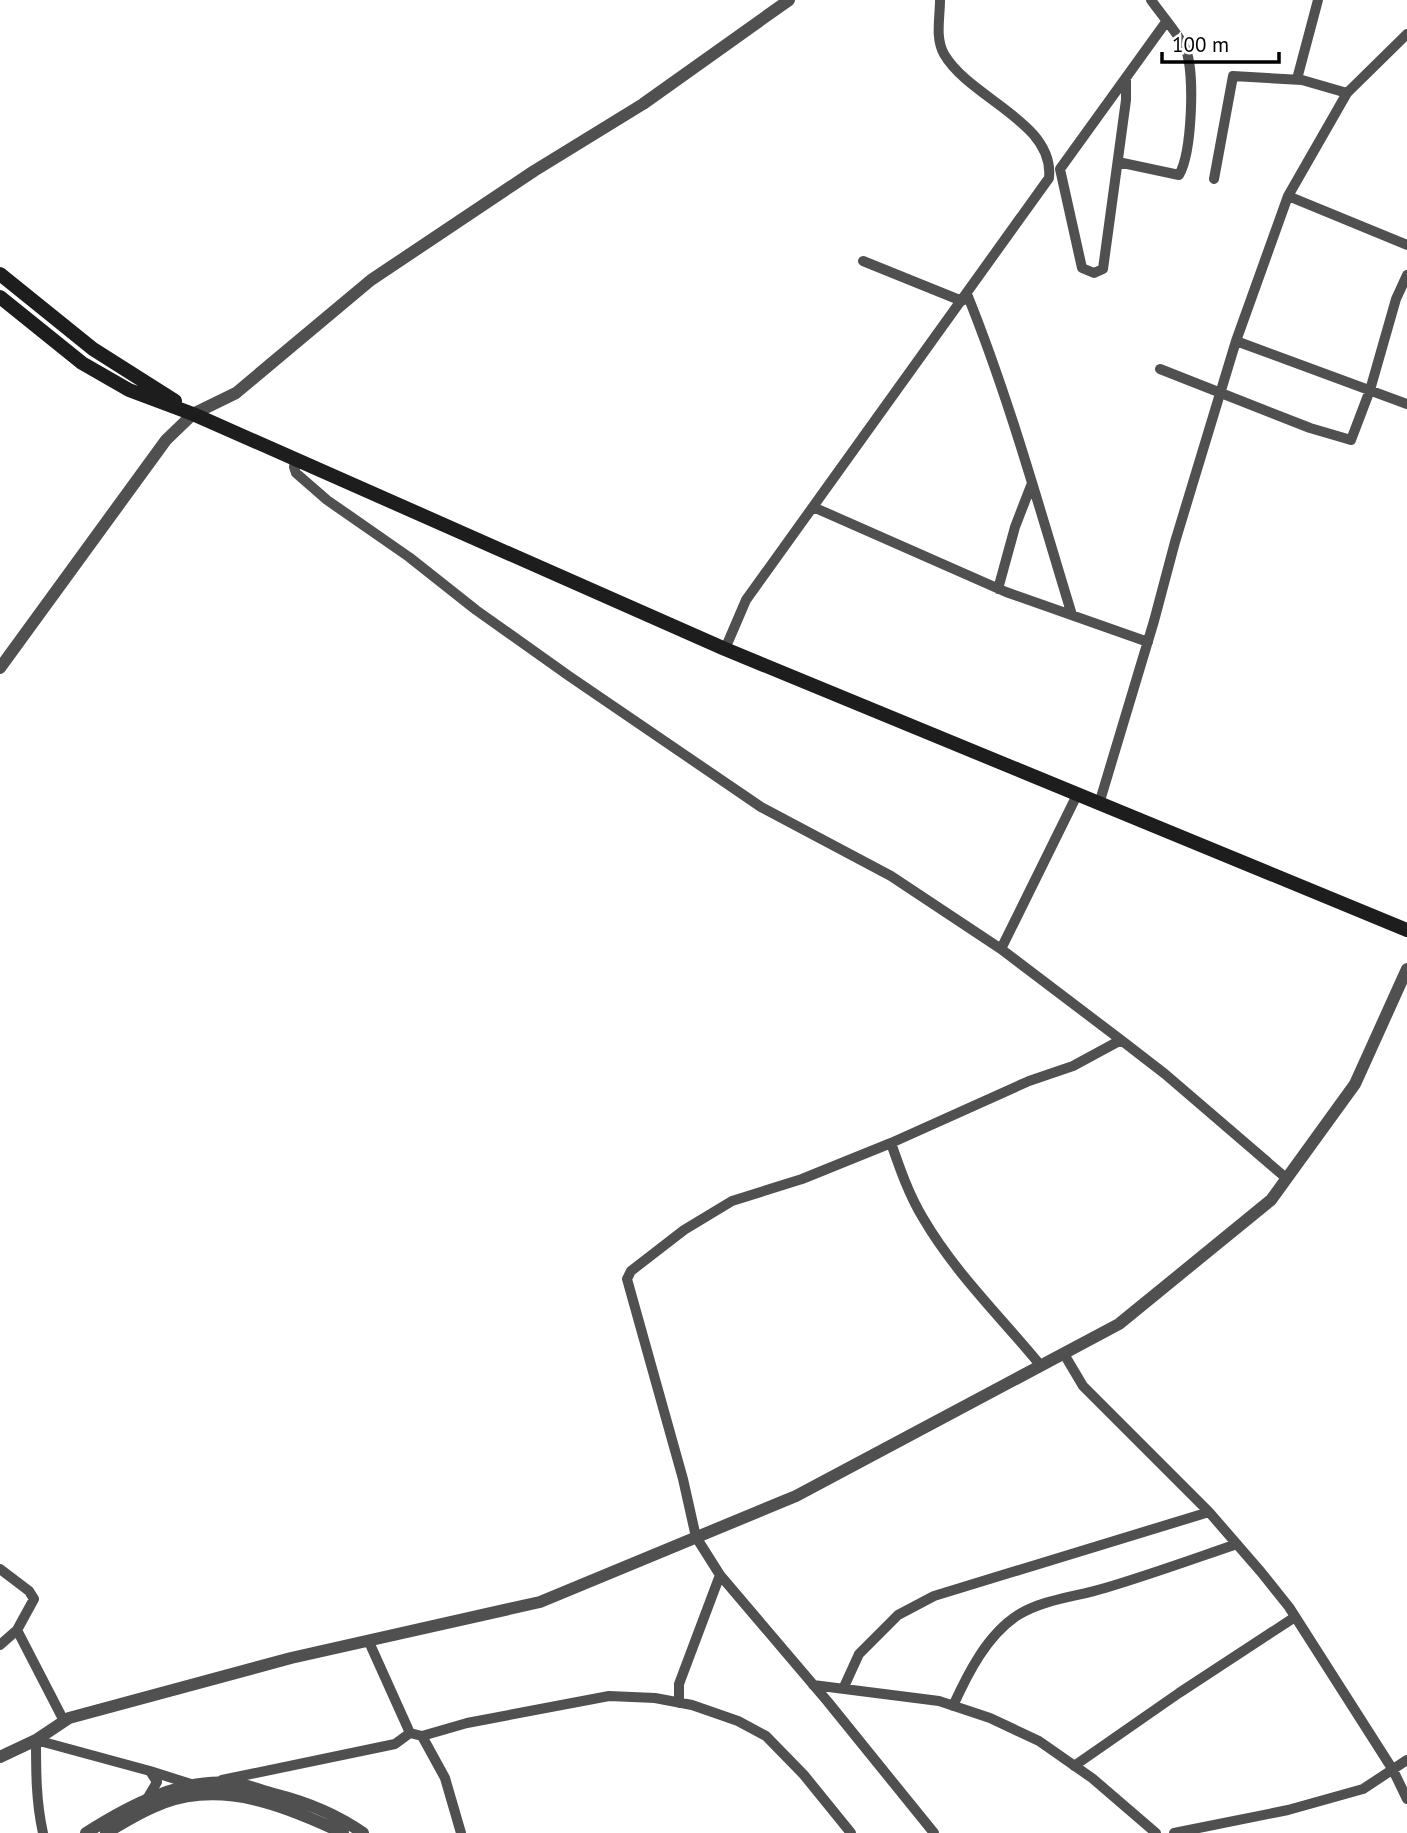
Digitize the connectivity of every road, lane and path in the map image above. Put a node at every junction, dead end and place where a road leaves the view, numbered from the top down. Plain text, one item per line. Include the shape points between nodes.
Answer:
1 (789, 0) edge
2 (940, 0) edge
3 (1151, 0) edge
4 (1318, 0) edge
5 (1166, 22) junction
6 (1407, 34) edge
7 (1126, 78) junction
8 (1297, 79) junction
9 (1347, 93) junction
10 (1118, 162) junction
11 (1214, 179) dead end
12 (1287, 195) junction
13 (1407, 245) edge
14 (863, 261) dead end
15 (0, 274) edge
16 (1407, 275) edge
17 (965, 297) junction
18 (0, 298) edge
19 (1236, 341) junction
20 (1160, 369) dead end
21 (1370, 390) junction
22 (1220, 394) junction
23 (1407, 404) edge
24 (193, 414) junction
25 (295, 459) junction
26 (1032, 482) junction
27 (813, 507) junction
28 (998, 589) junction
29 (1072, 615) junction
30 (1147, 642) junction
31 (724, 649) junction
32 (0, 668) edge
33 (1077, 795) junction
34 (1099, 804) junction
35 (1407, 930) edge
36 (1001, 949) junction
37 (1407, 969) edge
38 (1121, 1040) junction
39 (891, 1143) junction
40 (1286, 1178) junction
41 (1064, 1354) junction
42 (1041, 1366) junction
43 (1209, 1512) junction
44 (696, 1537) junction
45 (1237, 1544) junction
46 (0, 1569) edge
47 (720, 1575) junction
48 (1295, 1617) junction
49 (17, 1630) junction
50 (369, 1642) junction
51 (0, 1645) edge
52 (813, 1685) junction
53 (843, 1689) junction
54 (679, 1703) junction
55 (953, 1706) junction
56 (64, 1721) junction
57 (410, 1732) junction
58 (422, 1736) junction
59 (36, 1740) junction
60 (0, 1757) edge
61 (1407, 1760) edge
62 (1074, 1766) junction
63 (1393, 1770) junction
64 (150, 1771) junction
65 (195, 1785) junction
66 (1407, 1798) edge
67 (146, 1801) junction
68 (43, 1833) edge
69 (86, 1833) edge
70 (106, 1833) edge
71 (343, 1833) edge
72 (363, 1833) edge
73 (461, 1833) edge
74 (851, 1833) edge
75 (934, 1833) edge
76 (1156, 1833) edge
77 (1174, 1833) edge

1 - 24 street via 643,103 371,280 236,393
2 - 17 street via 938,33 944,53 965,80 1037,137 1050,162 1049,178
3 - 5 street
4 - 8 street
5 - 7 street
5 - 10 street via 1186,50 1192,100 1185,165 1180,174
6 - 9 street
7 - 10 street
7 - 10 street via 1060,169 1082,268 1094,273 1103,269
8 - 9 street
8 - 11 street via 1233,76
9 - 12 street
12 - 13 street
12 - 19 street
14 - 17 street
15 - 24 main road via 93,349
16 - 21 street via 1395,299
17 - 26 street via 991,356
17 - 27 street
18 - 24 main road via 82,363 129,390
19 - 21 street
19 - 22 street
20 - 22 street
21 - 22 street via 1351,440
21 - 23 street
22 - 30 street
24 - 25 main road
24 - 32 street via 166,440
25 - 31 main road
25 - 36 street via 296,473 327,500 569,676 761,807 891,876
26 - 28 street
26 - 29 street
27 - 28 street
27 - 31 street via 746,600
28 - 29 street
29 - 30 street
30 - 34 street
31 - 33 main road
33 - 34 main road
33 - 36 street
34 - 35 main road
36 - 38 street
37 - 40 street via 1355,1084
38 - 39 street via 1073,1066
38 - 40 street
39 - 42 street via 922,1217 948,1258
39 - 44 street via 732,1201 684,1230 627,1279
40 - 41 street via 1270,1199 1119,1324
41 - 42 street
41 - 43 street via 1083,1386
42 - 44 street via 796,1496
43 - 45 street
43 - 53 street via 934,1596 898,1615 859,1654
44 - 47 street
44 - 50 street via 540,1602
45 - 48 street
45 - 55 street via 1038,1605 1017,1616 987,1646
46 - 49 street via 34,1598
47 - 52 street
47 - 54 street via 678,1684
48 - 62 street
48 - 63 street
49 - 51 street
49 - 56 street
50 - 56 street via 291,1658
50 - 57 street
52 - 53 street
52 - 75 street
53 - 55 street via 939,1700
54 - 58 street via 609,1696
54 - 74 street via 738,1721 766,1736
55 - 62 street via 1039,1741
56 - 59 street
57 - 58 street
57 - 65 street via 395,1744
58 - 73 street via 446,1778
59 - 60 street
59 - 64 street
59 - 68 street
61 - 63 street
62 - 76 street
63 - 66 street
63 - 77 street via 1363,1789 1289,1810
64 - 65 street
64 - 67 street via 157,1782
65 - 67 street
65 - 72 street via 235,1784 285,1797 324,1810
67 - 69 street
70 - 71 street via 163,1802 220,1793 277,1806

